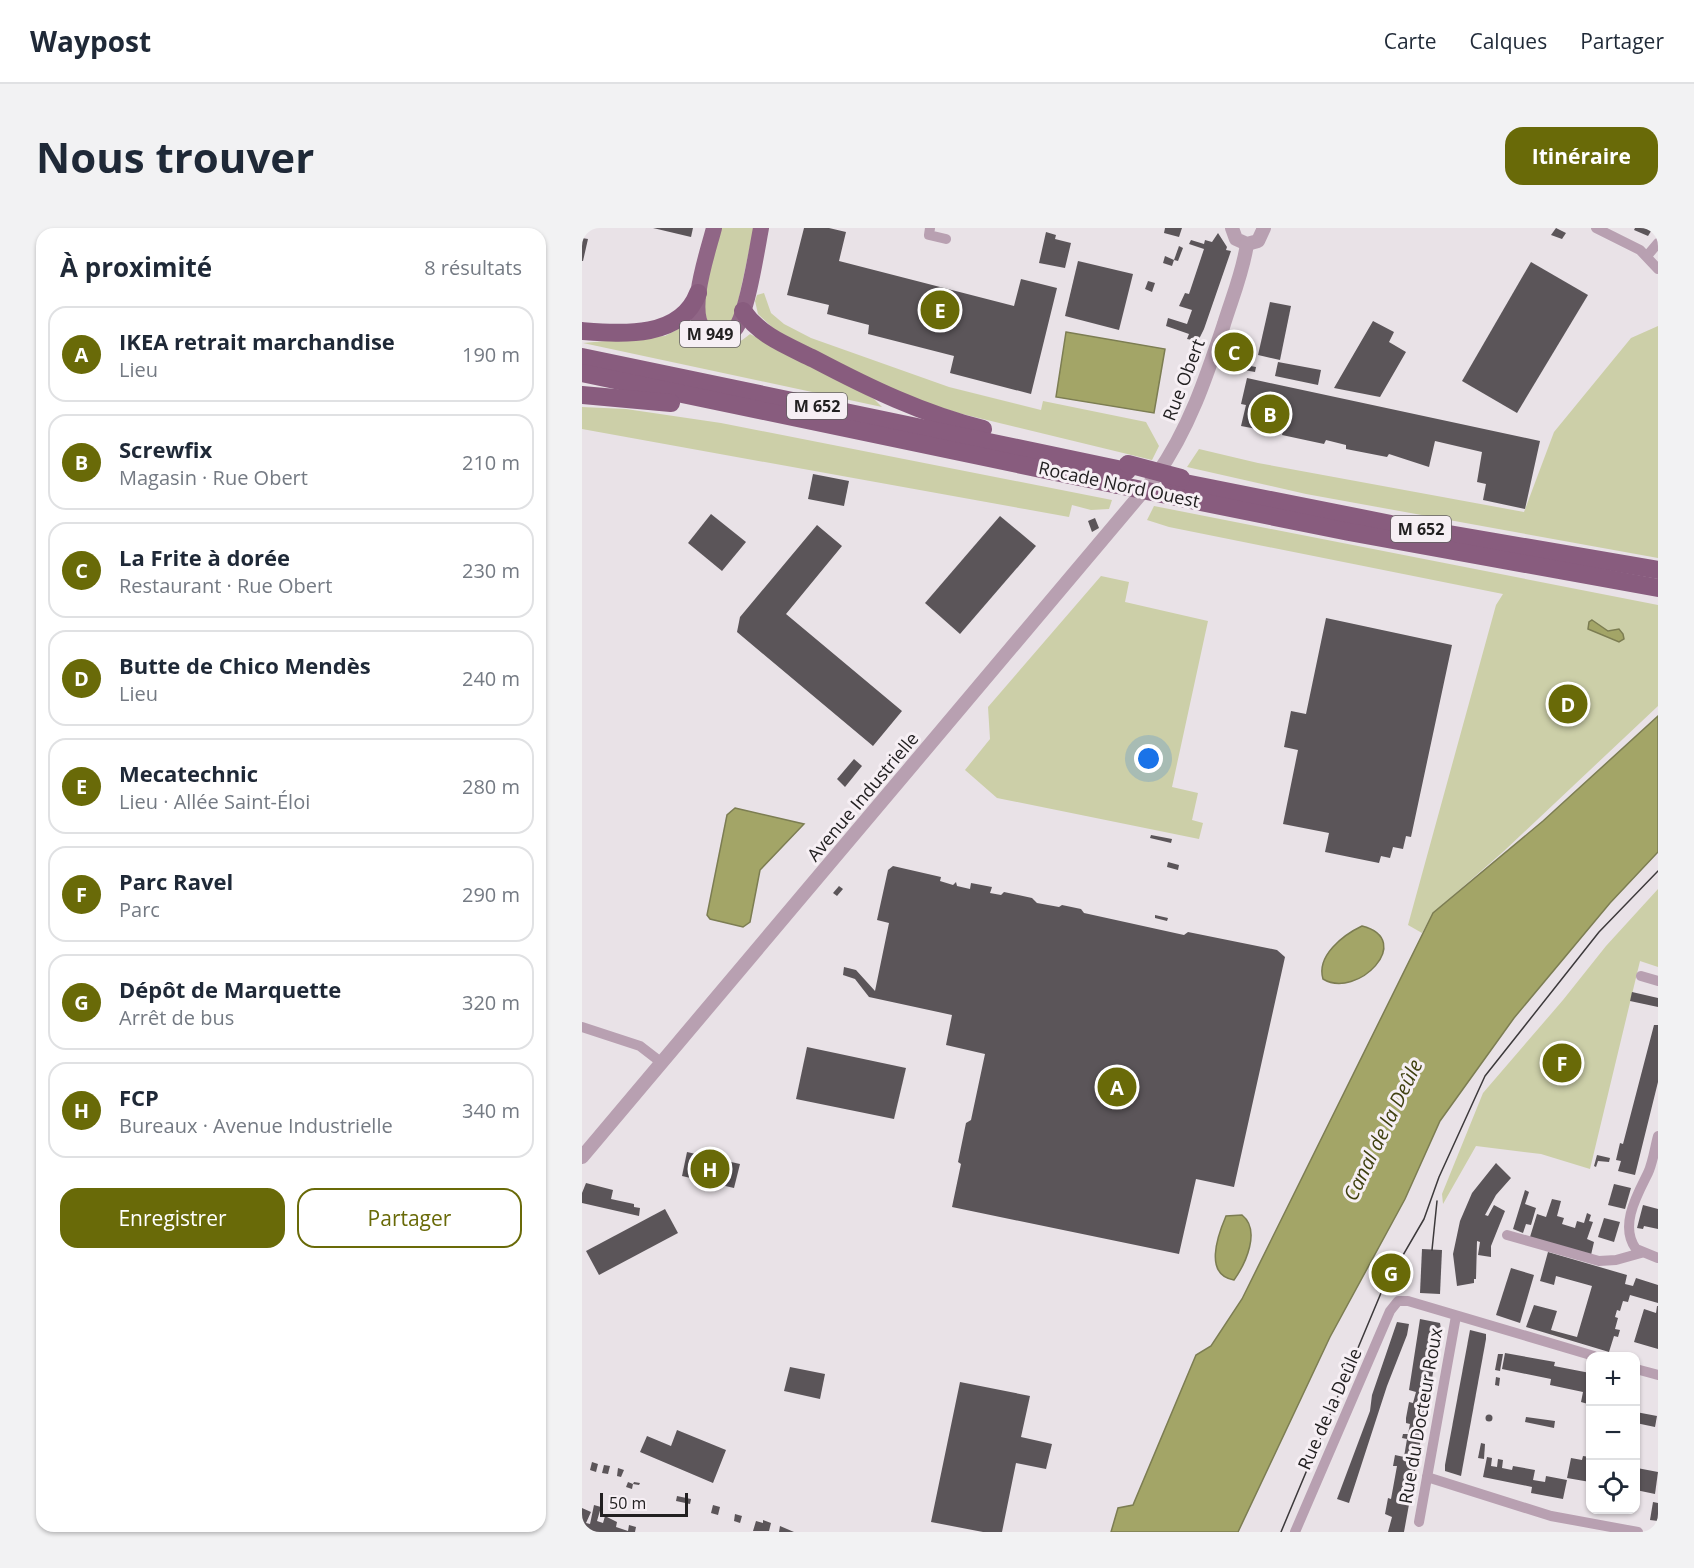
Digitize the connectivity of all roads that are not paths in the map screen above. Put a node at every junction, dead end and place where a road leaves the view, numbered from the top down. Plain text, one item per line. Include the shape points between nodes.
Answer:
1 (714, 228) edge
2 (761, 228) edge
3 (930, 228) edge
4 (1232, 228) edge
5 (1264, 228) edge
6 (1596, 228) edge
7 (1610, 231) edge
8 (946, 239) dead end
9 (1658, 243) edge
10 (1247, 244) junction
11 (1647, 256) junction
12 (1658, 269) edge
13 (698, 293) junction
14 (742, 311) junction
15 (582, 331) edge
16 (582, 357) edge
17 (582, 373) edge
18 (582, 395) edge
19 (783, 415) junction
20 (1169, 458) joint
21 (1124, 473) junction
22 (1182, 486) junction
23 (1658, 570) edge
24 (1658, 588) edge
25 (1641, 975) dead end
26 (1658, 981) edge
27 (582, 1027) edge
28 (662, 1063) junction
29 (1658, 1136) edge
30 (582, 1157) edge
31 (1654, 1170) edge
32 (1508, 1235) dead end
33 (1641, 1253) junction
34 (1658, 1258) edge
35 (1456, 1316) junction
36 (1586, 1354) edge
37 (1640, 1371) edge
38 (1658, 1376) edge
39 (1427, 1477) junction
40 (1419, 1522) dead end
41 (1294, 1532) edge
42 (1638, 1532) edge

1 - 13 main road, M 949
2 - 14 main road, M 949
3 - 8 street via 928,235
4 - 10 street via 1236,239
5 - 10 street via 1257,241
6 - 7 street
7 - 11 street
9 - 11 street
10 - 20 street, Rue Obert via 1200,395
11 - 12 street
13 - 14 main road, M 949 via 697,317 701,327 710,333 730,333
13 - 15 highway via 683,315 656,329 629,333
14 - 21 highway via 768,335 910,406
16 - 21 highway, Rocade Nord Ouest / M 652
17 - 19 highway, Rocade Nord Ouest / M 652
18 - 19 highway via 649,400 748,415
19 - 21 highway, Rocade Nord Ouest / M 652
20 - 28 street, Avenue Industrielle via 1143,494
21 - 22 highway, Rocade Nord Ouest / M 652, bridge
22 - 23 highway, M 652
22 - 24 highway, Rocade Nord Ouest / M 652 via 1368,536
25 - 26 street
27 - 28 street via 640,1046
28 - 30 street, Avenue Industrielle
29 - 31 street
31 - 33 street via 1639,1186 1629,1226 1631,1241
32 - 33 street via 1599,1261
33 - 34 street
35 - 36 street
35 - 39 street, Rue du Docteur Roux
35 - 41 street, Rue de la Deûle via 1408,1301 1398,1302 1390,1311
37 - 38 street
39 - 40 street, Rue du Docteur Roux
39 - 42 street via 1551,1516

